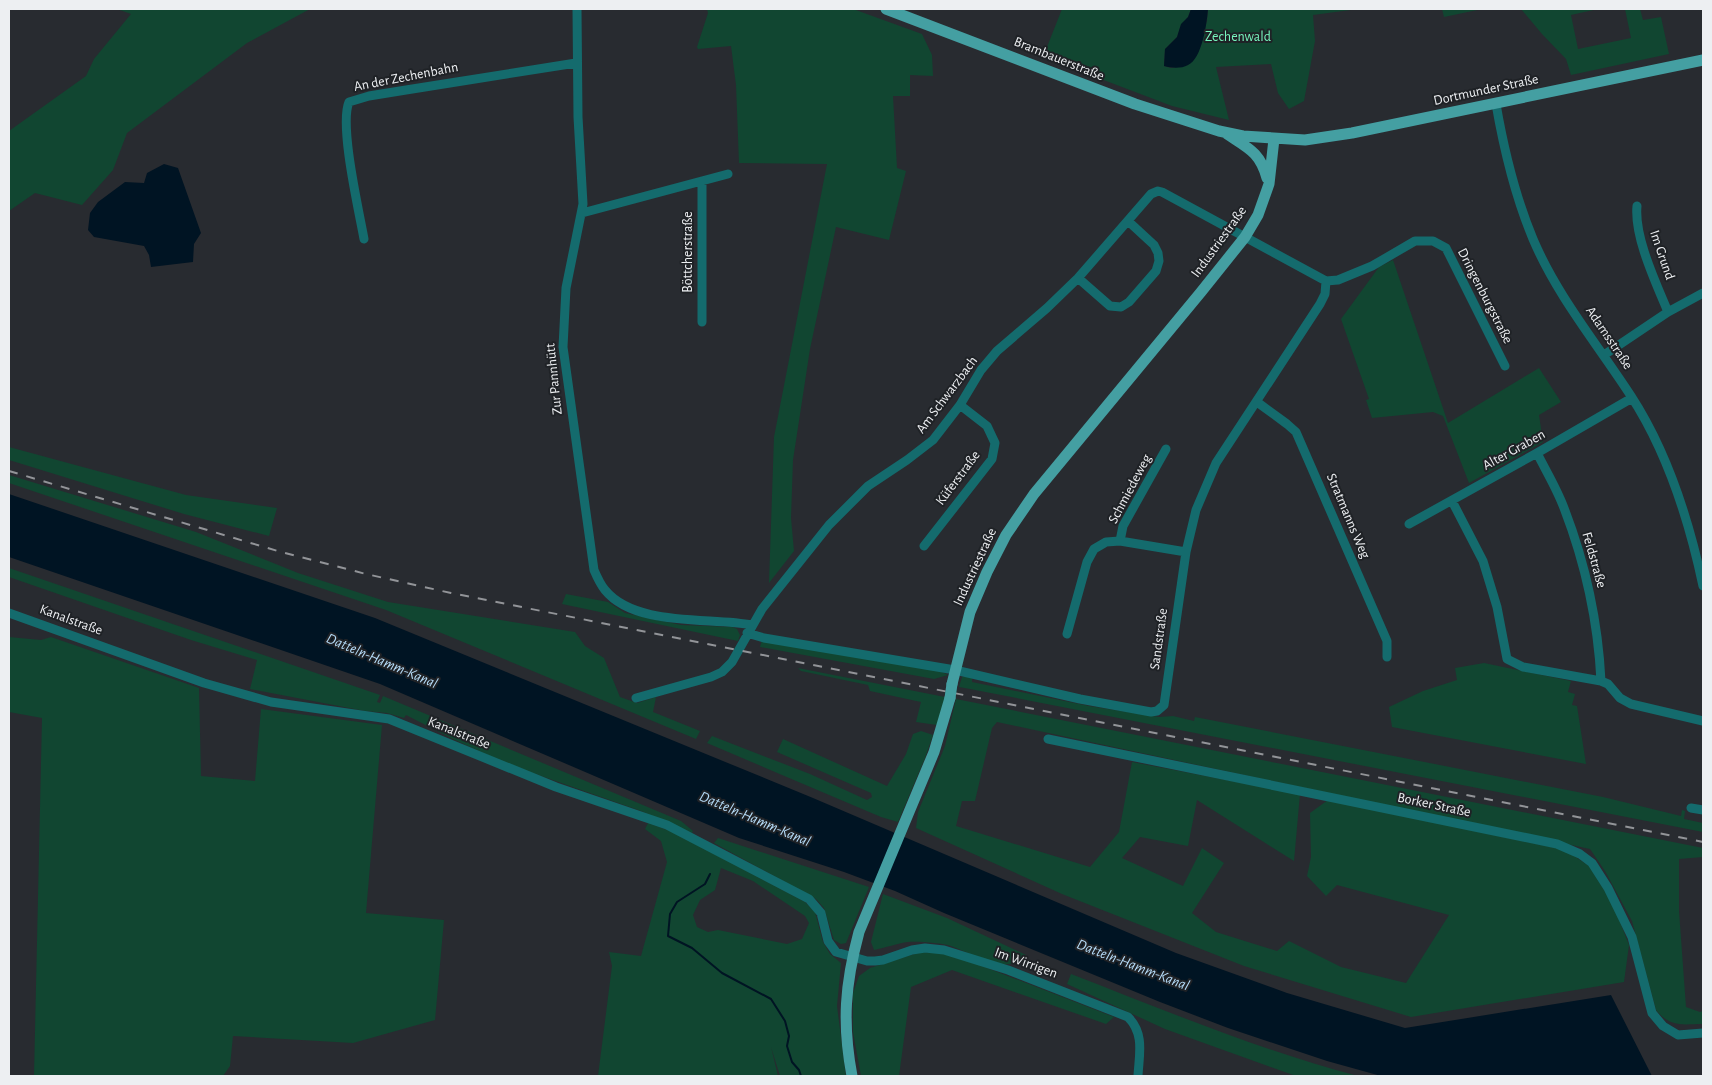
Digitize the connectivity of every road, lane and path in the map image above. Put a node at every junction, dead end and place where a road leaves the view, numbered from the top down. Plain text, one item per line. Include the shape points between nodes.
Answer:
1 (577, 9) edge
2 (886, 9) edge
3 (1703, 60) edge
4 (576, 64) junction
5 (1496, 104) junction
6 (1223, 132) junction
7 (1274, 138) junction
8 (728, 174) dead end
9 (702, 181) junction
10 (1269, 184) junction
11 (1636, 206) dead end
12 (582, 213) junction
13 (1128, 221) junction
14 (1245, 237) junction
15 (364, 239) dead end
16 (1078, 278) junction
17 (1326, 281) junction
18 (1703, 293) edge
19 (1668, 312) junction
20 (702, 322) dead end
21 (1604, 354) junction
22 (1504, 366) dead end
23 (1632, 398) junction
24 (1257, 402) junction
25 (960, 405) junction
26 (1166, 449) dead end
27 (1537, 453) junction
28 (1452, 500) junction
29 (1409, 524) dead end
30 (1120, 541) junction
31 (924, 546) dead end
32 (1186, 552) junction
33 (1703, 586) edge
34 (9, 613) edge
35 (749, 629) junction
36 (1067, 634) dead end
37 (1387, 657) dead end
38 (956, 670) junction
39 (1601, 681) junction
40 (636, 698) dead end
41 (1703, 721) edge
42 (1048, 739) dead end
43 (1692, 808) dead end
44 (1703, 810) edge
45 (852, 958) junction
46 (1703, 1033) edge
47 (852, 1076) edge
48 (1138, 1076) edge

1 - 4 street, Zur Pannhütt
2 - 6 main road, Brambauerstraße via 1128,102
3 - 5 main road, Dortmunder Straße
4 - 12 street, Zur Pannhütt
4 - 15 street, An der Zechenbahn via 369,96 349,102 345,118
5 - 7 main road, Dortmunder Straße via 1352,133 1305,140
5 - 21 street, Adamsstraße via 1514,186 1534,240 1556,282
6 - 7 main road, Brambauerstraße
6 - 10 main road, Brambauerstraße via 1257,155
7 - 10 main road, Industriestraße
8 - 9 street
9 - 12 street
9 - 20 street, Böttcherstraße
10 - 14 main road, Industriestraße via 1258,215
11 - 19 street, Im Grund via 1635,219
12 - 35 street, Zur Pannhütt via 566,288 564,347 594,570 604,590 623,606 676,619 740,623
13 - 14 street, Am Schwarzbach via 1151,194 1158,191
13 - 16 street, Am Schwarzbach
13 - 16 street via 1154,245 1159,257 1156,271 1129,302 1120,307 1110,306
14 - 17 street
14 - 38 main road, Industriestraße via 1034,494 1006,535 970,612
16 - 25 street, Am Schwarzbach via 997,351
17 - 22 street, Dringenburgstraße via 1338,280 1372,266 1416,241 1433,241 1446,248
17 - 24 street, Sandstraße via 1320,304
18 - 19 street
19 - 21 street
21 - 23 street, Adamsstraße
23 - 27 street, Alter Graben
23 - 33 street, Adamsstraße via 1651,432 1681,502
24 - 32 street, Sandstraße via 1216,464 1196,510
24 - 37 street, Stratmanns Weg via 1296,432 1387,640
25 - 31 street, Küferstraße via 987,426 995,443 992,459
25 - 35 street, Am Schwarzbach via 933,440 868,486 829,525
26 - 30 street, Schmiedeweg via 1124,526
27 - 28 street, Alter Graben
27 - 39 street, Feldstraße via 1564,508 1586,576 1599,642
28 - 29 street, Alter Graben
28 - 39 street via 1483,561 1497,607 1507,658 1523,667
30 - 32 street, Schmiedeweg
30 - 36 street, Schmiedeweg via 1106,542 1094,549 1087,562
32 - 38 street, Sandstraße via 1164,705 1157,711 1080,699
34 - 45 street, Kanalstraße via 204,683 271,702 389,719 556,787 667,825 809,899 821,913 831,947
35 - 38 street, Sandstraße via 764,638
35 - 40 street, Am Schwarzbach via 737,655 722,672
38 - 45 main road, Industriestraße, bridge via 934,752 858,932
39 - 41 street via 1631,704
42 - 46 street, Borker Straße via 1557,844 1580,854 1592,863 1608,888 1632,937 1652,1014 1678,1035
43 - 44 street
45 - 47 main road, Industriestraße via 846,1012
45 - 48 street, Im Wirrigen via 875,962 912,950 944,950 1008,970 1128,1017 1139,1034

